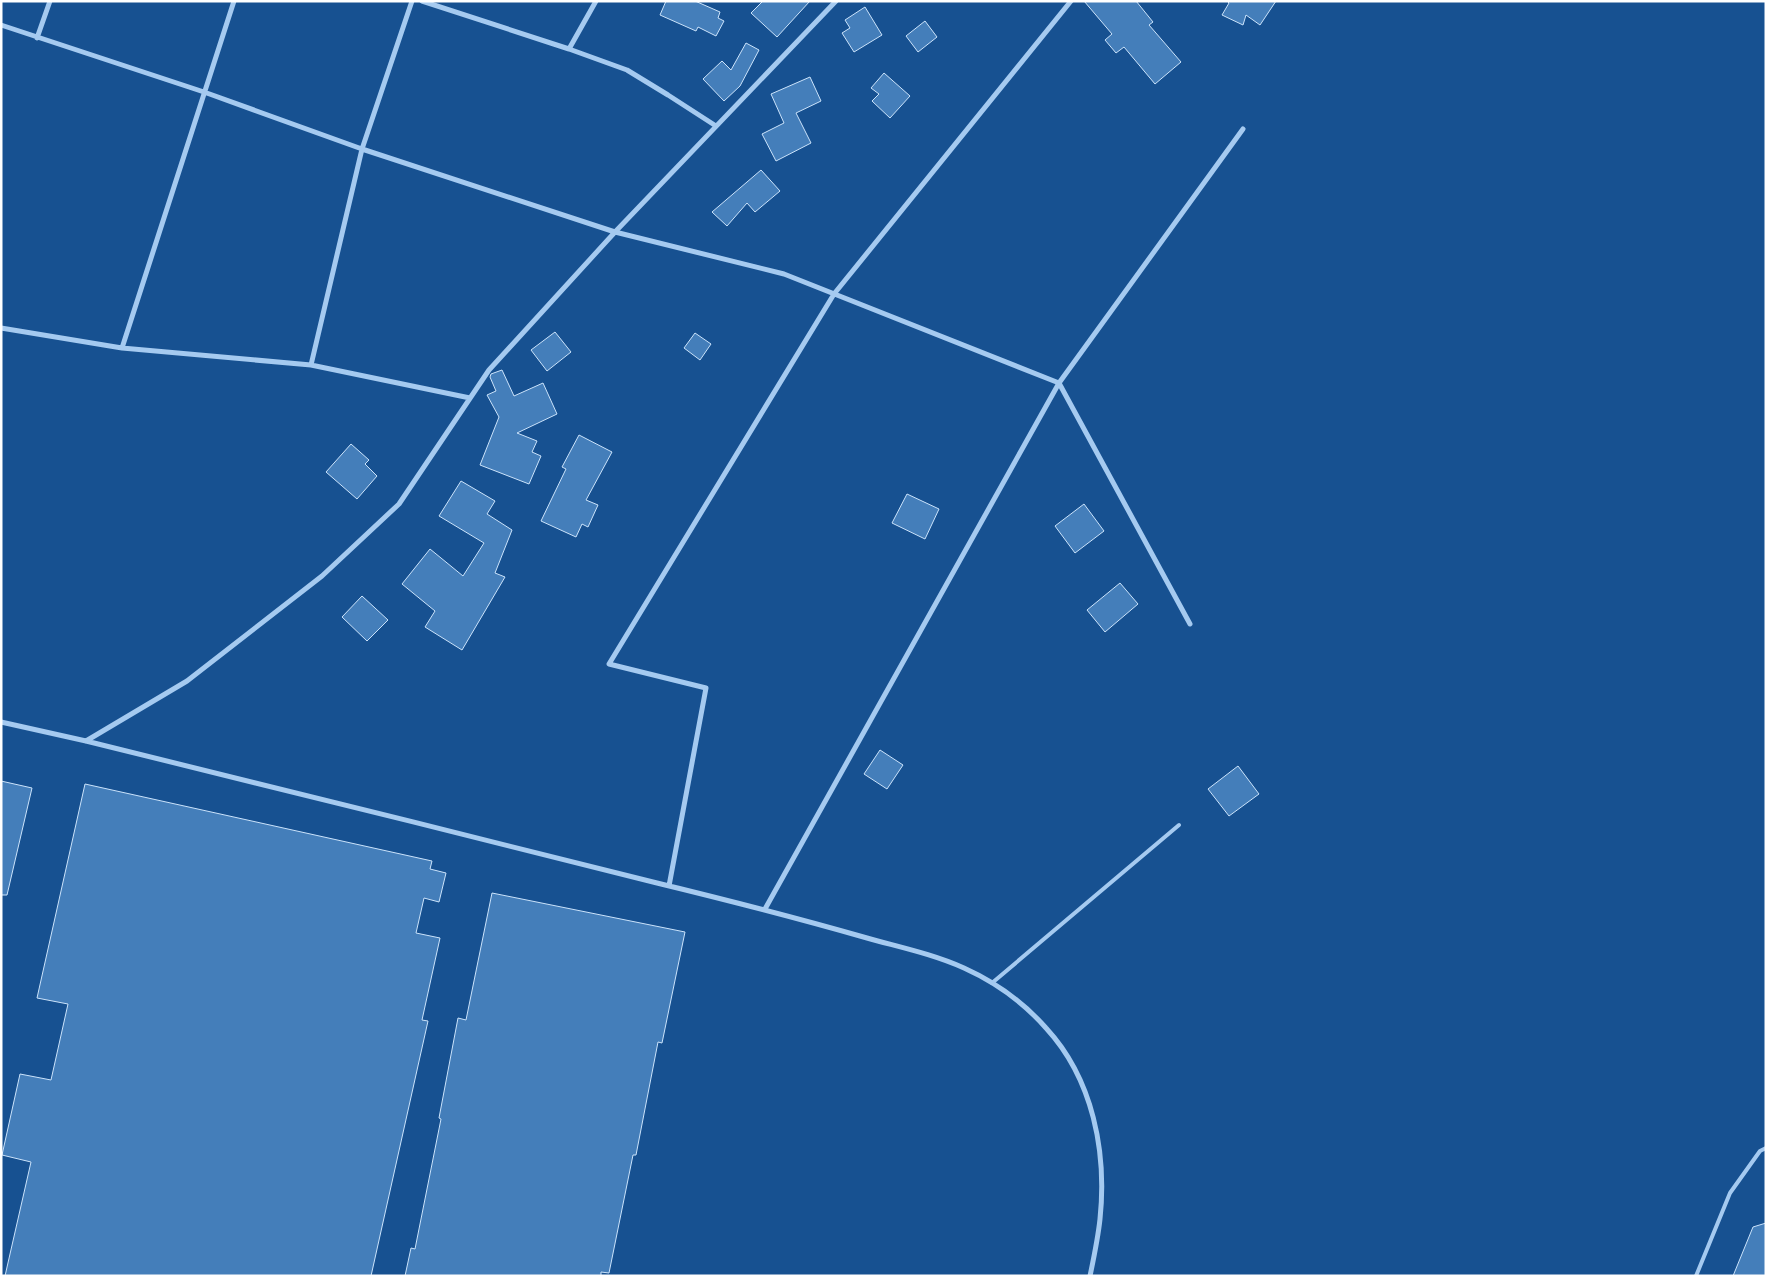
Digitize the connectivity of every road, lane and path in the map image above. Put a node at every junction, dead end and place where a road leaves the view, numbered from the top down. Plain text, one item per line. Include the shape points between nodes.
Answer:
1 (50, 1) edge
2 (234, 1) edge
3 (412, 1) edge
4 (422, 1) edge
5 (596, 1) edge
6 (836, 1) edge
7 (1071, 1) edge
8 (1, 26) edge
9 (37, 38) junction
10 (568, 49) junction
11 (204, 92) junction
12 (716, 126) junction
13 (1244, 129) dead end
14 (362, 149) junction
15 (615, 232) junction
16 (834, 294) junction
17 (1, 328) edge
18 (122, 348) junction
19 (311, 365) junction
20 (1059, 383) junction
21 (470, 398) junction
22 (1190, 624) dead end
23 (1, 722) edge
24 (86, 741) junction
25 (1179, 825) dead end
26 (669, 886) junction
27 (765, 909) junction
28 (992, 983) junction
29 (1766, 1148) edge
30 (1090, 1276) edge
31 (1696, 1276) edge

1 - 9 street
2 - 11 street
3 - 14 street
4 - 10 street
5 - 10 street
6 - 12 street
7 - 16 street
8 - 9 street
9 - 11 street
10 - 12 street via 627,70
11 - 14 street
11 - 18 street
12 - 15 street
13 - 20 street
14 - 15 street
14 - 19 street
15 - 16 street via 784,274
15 - 21 street via 489,370
16 - 20 street
16 - 26 street via 609,664 706,688
17 - 18 street
18 - 19 street
19 - 21 street
20 - 22 street
20 - 27 street
21 - 24 street via 400,504 322,576 187,681
23 - 24 street
24 - 26 street
25 - 28 lane
26 - 27 street
27 - 28 street via 936,957
28 - 30 street via 1047,1029 1080,1079 1093,1113 1100,1151 1101,1181 1100,1219
29 - 31 lane via 1760,1151 1730,1193

